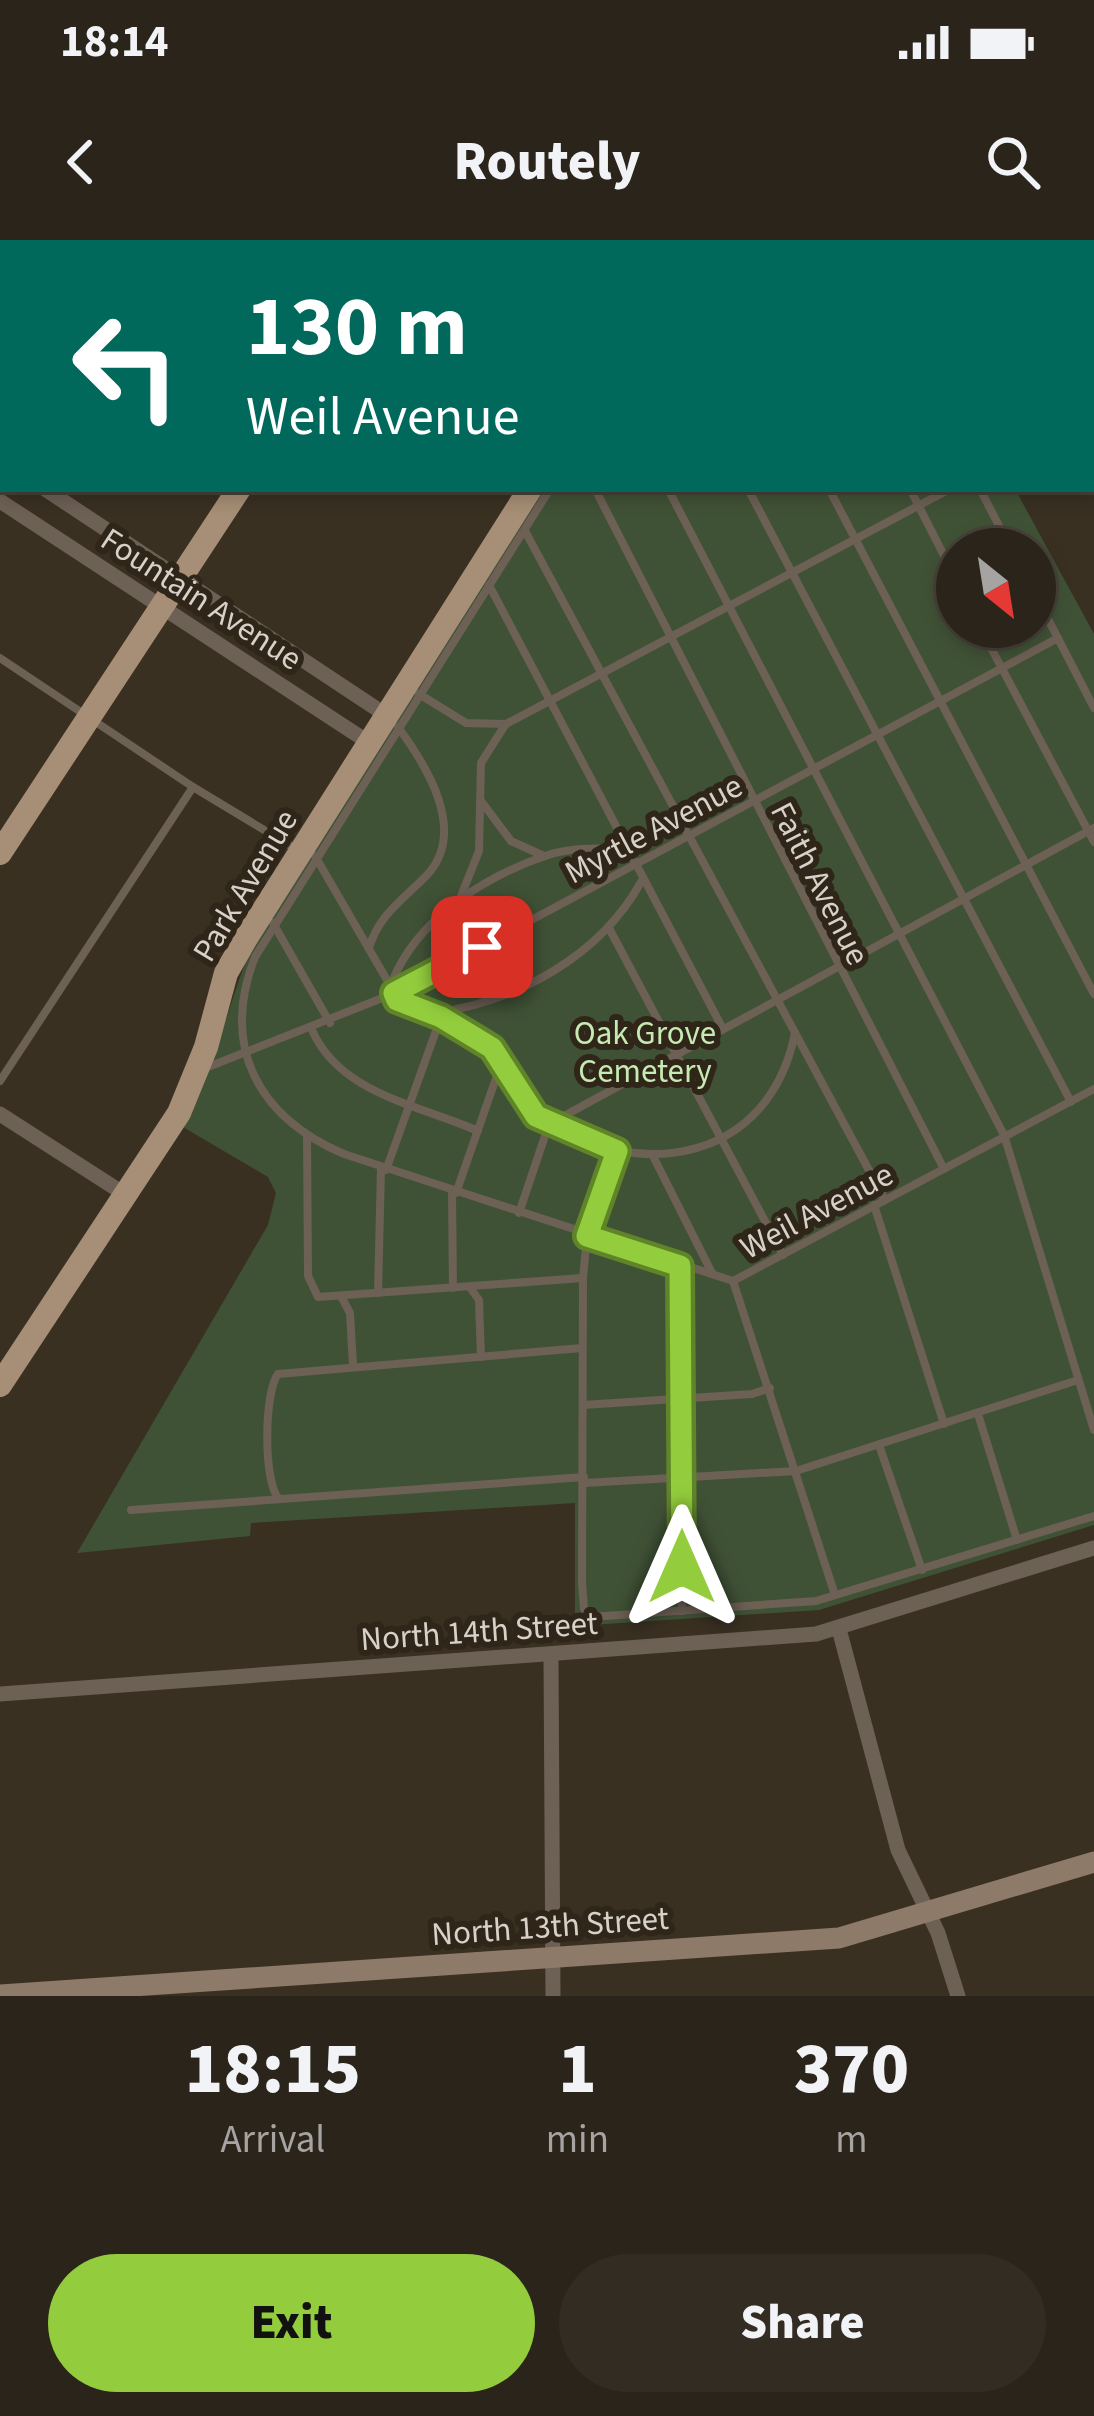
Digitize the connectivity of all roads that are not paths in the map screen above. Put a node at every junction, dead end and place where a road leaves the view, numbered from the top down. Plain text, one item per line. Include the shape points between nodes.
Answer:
1 (49, 492) edge
2 (237, 492) edge
3 (528, 492) edge
4 (548, 492) edge
5 (596, 492) edge
6 (670, 492) edge
7 (750, 492) edge
8 (831, 492) edge
9 (912, 492) edge
10 (944, 492) edge
11 (982, 492) edge
12 (0, 501) edge
13 (919, 505) junction
14 (1000, 528) edge
15 (524, 530) junction
16 (936, 539) edge
17 (856, 540) junction
18 (792, 574) junction
19 (179, 580) junction
20 (489, 585) junction
21 (161, 608) junction
22 (730, 608) junction
23 (1056, 634) edge
24 (667, 638) junction
25 (1058, 638) junction
26 (991, 648) edge
27 (0, 658) edge
28 (1001, 668) junction
29 (603, 672) junction
30 (419, 694) junction
31 (550, 700) junction
32 (940, 701) junction
33 (1094, 708) edge
34 (90, 716) junction
35 (393, 722) junction
36 (506, 724) junction
37 (876, 735) junction
38 (371, 744) junction
39 (814, 768) junction
40 (193, 788) junction
41 (480, 799) junction
42 (752, 802) junction
43 (1091, 830) edge
44 (690, 835) junction
45 (1094, 842) edge
46 (623, 848) junction
47 (0, 853) edge
48 (308, 854) junction
49 (546, 856) junction
50 (634, 866) junction
51 (1024, 866) junction
52 (642, 880) junction
53 (963, 899) junction
54 (459, 901) junction
55 (273, 923) junction
56 (610, 930) junction
57 (901, 932) junction
58 (369, 948) junction
59 (838, 967) junction
60 (393, 991) junction
61 (1094, 994) edge
62 (776, 999) junction
63 (438, 1015) junction
64 (330, 1023) junction
65 (723, 1029) junction
66 (312, 1030) junction
67 (795, 1033) junction
68 (245, 1054) junction
69 (675, 1054) junction
70 (502, 1059) junction
71 (197, 1071) junction
72 (0, 1081) edge
73 (1094, 1089) edge
74 (410, 1102) junction
75 (1070, 1102) junction
76 (0, 1114) edge
77 (549, 1124) junction
78 (478, 1131) junction
79 (308, 1134) junction
80 (1004, 1136) junction
81 (719, 1139) junction
82 (617, 1151) junction
83 (653, 1158) junction
84 (944, 1168) junction
85 (383, 1169) junction
86 (454, 1193) junction
87 (126, 1195) junction
88 (885, 1200) junction
89 (874, 1205) junction
90 (519, 1214) junction
91 (587, 1236) junction
92 (783, 1255) junction
93 (680, 1266) junction
94 (713, 1274) junction
95 (583, 1279) junction
96 (733, 1281) junction
97 (453, 1288) junction
98 (471, 1289) junction
99 (378, 1293) junction
100 (342, 1298) junction
101 (582, 1348) junction
102 (481, 1357) junction
103 (353, 1365) junction
104 (1078, 1380) junction
105 (0, 1385) edge
106 (770, 1388) junction
107 (681, 1399) junction
108 (583, 1405) junction
109 (978, 1414) junction
110 (944, 1424) junction
111 (1094, 1430) edge
112 (879, 1444) junction
113 (796, 1471) junction
114 (584, 1480) junction
115 (682, 1480) junction
116 (281, 1501) junction
117 (131, 1510) dead end
118 (1094, 1516) edge
119 (1017, 1540) junction
120 (1094, 1548) edge
121 (922, 1570) junction
122 (835, 1595) junction
123 (682, 1611) junction
124 (839, 1629) junction
125 (551, 1656) junction
126 (0, 1694) edge
127 (1094, 1862) edge
128 (929, 1916) junction
129 (553, 1959) junction
130 (0, 1995) edge
131 (553, 1996) edge
132 (958, 1996) edge

1 - 19 street, Fountain Avenue
2 - 19 main road
3 - 35 main road, Park Avenue
4 - 15 lane
5 - 24 lane, Faith Avenue
6 - 22 lane
7 - 18 lane
8 - 17 lane
9 - 13 lane
10 - 13 lane
11 - 14 lane
12 - 21 street, Fountain Avenue
13 - 16 lane
13 - 17 lane
15 - 20 lane
15 - 29 lane
17 - 18 lane
17 - 32 lane
18 - 22 lane
18 - 37 lane
19 - 21 main road
19 - 35 street, Fountain Avenue
20 - 30 lane
20 - 31 lane
21 - 34 main road
21 - 38 street, Fountain Avenue
22 - 24 lane
22 - 39 lane
23 - 25 lane
24 - 29 lane
24 - 42 lane, Faith Avenue
25 - 28 lane, Myrtle Avenue
25 - 33 lane
26 - 28 lane
27 - 34 lane
28 - 32 lane, Myrtle Avenue
28 - 43 lane
29 - 31 lane
29 - 44 lane
30 - 35 lane
30 - 36 lane via 466,723
31 - 36 lane
31 - 46 lane
32 - 37 lane, Myrtle Avenue
32 - 51 lane
34 - 40 lane
34 - 47 main road
35 - 38 main road, Park Avenue
35 - 48 lane
35 - 58 lane via 439,797 442,840 434,866 382,919
36 - 41 lane via 482,763
37 - 39 lane, Myrtle Avenue
37 - 53 lane
38 - 48 main road, Park Avenue
39 - 42 lane, Myrtle Avenue
39 - 57 lane
40 - 48 lane
40 - 72 lane
41 - 49 lane via 511,841
41 - 54 lane via 479,851
42 - 44 lane, Myrtle Avenue
42 - 59 lane, Faith Avenue
43 - 45 lane
43 - 51 lane
44 - 50 lane, Myrtle Avenue
44 - 62 lane
46 - 49 lane
46 - 50 lane
48 - 55 lane
48 - 58 lane
48 - 71 main road, Park Avenue via 226,973
49 - 54 lane
50 - 52 lane
50 - 60 lane, Myrtle Avenue
51 - 53 lane
51 - 61 lane
52 - 56 lane
52 - 65 lane
53 - 57 lane
53 - 75 lane
54 - 60 lane via 409,948
55 - 64 lane
55 - 68 lane via 247,979
56 - 63 lane via 525,984
56 - 69 lane
57 - 59 lane
57 - 80 lane
58 - 60 lane
59 - 62 lane
59 - 84 lane, Faith Avenue
60 - 63 lane via 397,1000
60 - 64 lane, Myrtle Avenue
62 - 65 lane
62 - 67 lane
63 - 70 lane
63 - 74 lane
64 - 66 lane, Myrtle Avenue
65 - 69 lane
66 - 68 lane, Myrtle Avenue
66 - 74 lane via 345,1076
67 - 81 lane via 778,1084
67 - 88 lane
68 - 71 lane, Myrtle Avenue
68 - 79 lane, Weil Avenue via 272,1106
69 - 77 lane
69 - 81 lane
70 - 77 lane via 527,1108
70 - 78 lane
71 - 87 main road, Park Avenue
73 - 75 lane, Weil Avenue
74 - 78 lane
74 - 85 lane
75 - 80 lane, Weil Avenue
76 - 87 street
77 - 82 lane
77 - 90 lane
78 - 86 lane
79 - 85 lane, Weil Avenue
79 - 100 lane via 308,1276 314,1294
80 - 84 lane, Weil Avenue
80 - 104 lane
81 - 83 lane
81 - 92 lane
82 - 83 lane
82 - 91 lane
83 - 94 lane
84 - 88 lane, Weil Avenue
85 - 86 lane, Weil Avenue
85 - 99 lane
86 - 90 lane, Weil Avenue
86 - 97 lane
87 - 105 main road, Park Avenue
88 - 89 lane, Weil Avenue
89 - 92 lane, Weil Avenue
89 - 110 lane
90 - 91 lane, Weil Avenue
91 - 93 lane, Weil Avenue
91 - 95 lane
92 - 96 lane, Weil Avenue
93 - 94 lane, Weil Avenue
93 - 107 lane
94 - 96 lane, Weil Avenue
95 - 98 lane
95 - 101 lane
96 - 106 lane
97 - 98 lane
97 - 99 lane
98 - 102 lane via 479,1300
99 - 100 lane
100 - 103 lane
101 - 102 lane
101 - 108 lane
102 - 103 lane
103 - 116 lane via 286,1371 272,1381 268,1480
104 - 109 lane
104 - 111 lane
106 - 107 lane
106 - 113 lane
107 - 108 lane
107 - 115 lane
108 - 114 lane
109 - 110 lane
109 - 119 lane
110 - 112 lane
112 - 113 lane
112 - 121 lane
113 - 115 lane
113 - 122 lane
114 - 115 lane
114 - 116 lane
114 - 123 lane via 582,1583 590,1618
115 - 123 lane
116 - 117 lane
118 - 119 lane
119 - 121 lane
120 - 124 street, North 14th Street
121 - 122 lane
122 - 123 lane
124 - 125 street, North 14th Street
124 - 128 street via 898,1850
125 - 126 street, North 14th Street
125 - 129 street
127 - 128 main road, North 13th Street
128 - 129 main road, North 13th Street via 839,1938
128 - 132 street
129 - 130 main road, North 13th Street
129 - 131 street

